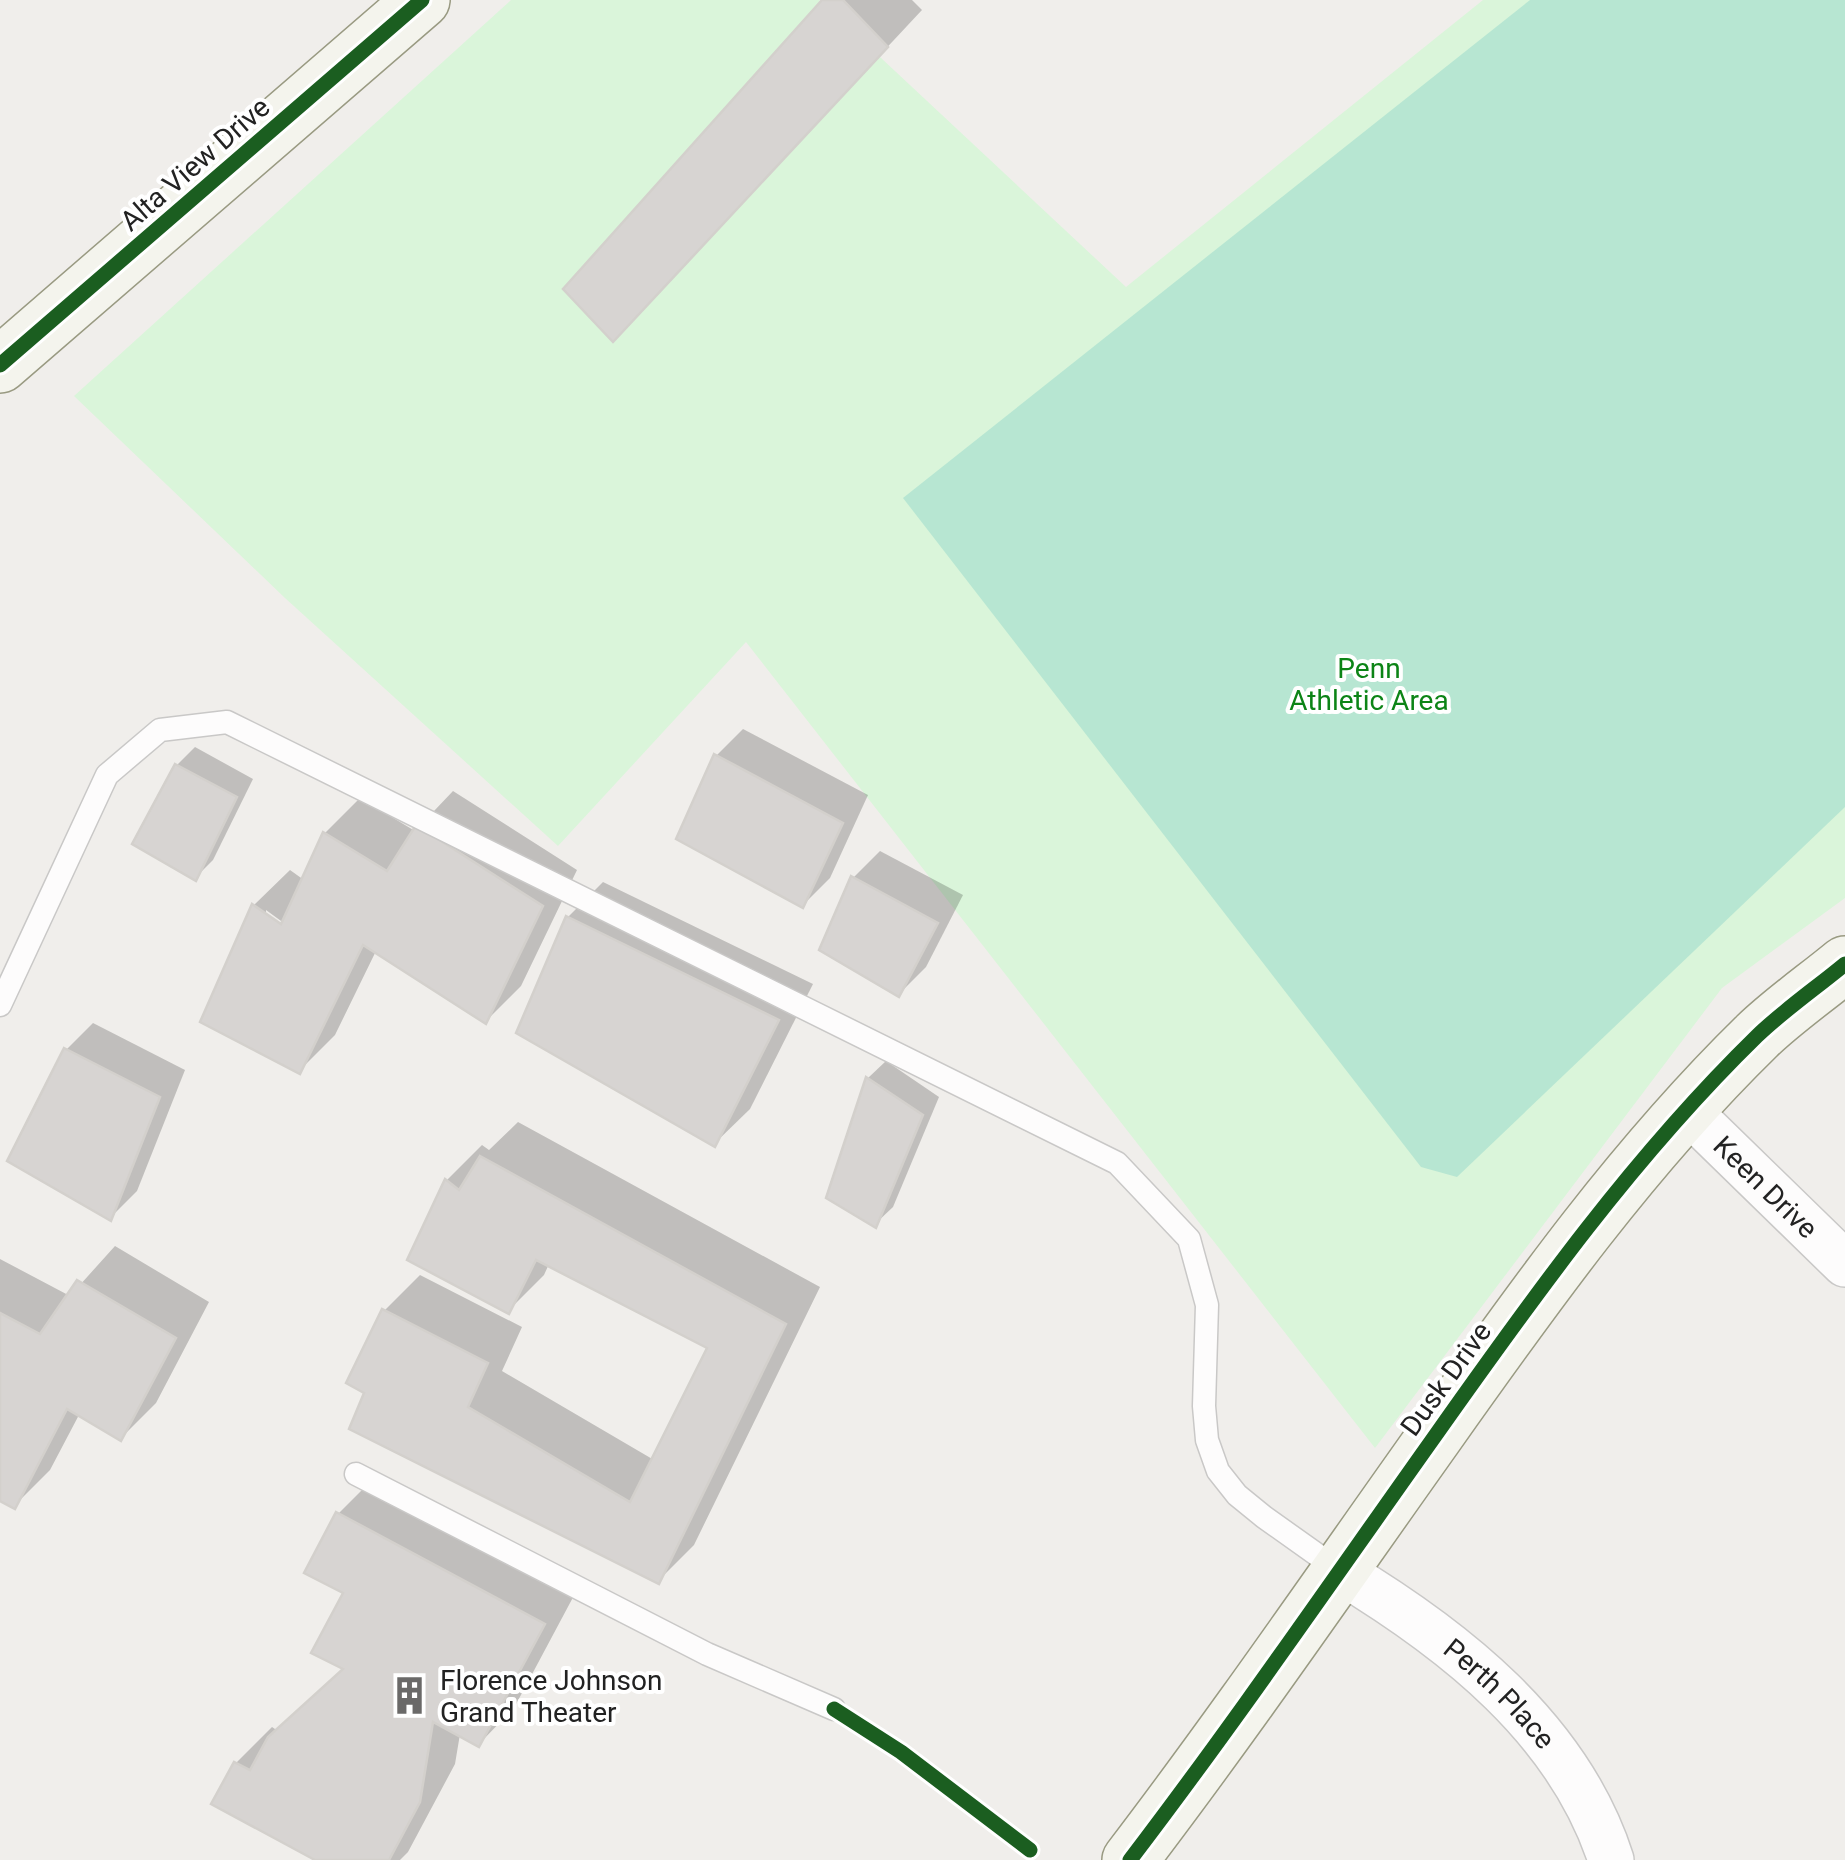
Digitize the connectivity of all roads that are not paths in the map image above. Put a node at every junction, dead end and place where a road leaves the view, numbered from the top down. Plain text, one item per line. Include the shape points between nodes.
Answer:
1 (422, 0) edge
2 (0, 365) edge
3 (1845, 964) edge
4 (0, 1004) edge
5 (1687, 1110) junction
6 (1845, 1264) edge
7 (356, 1474) dead end
8 (1340, 1571) junction
9 (834, 1709) dead end
10 (1130, 1860) edge
11 (1610, 1860) edge

1 - 2 street, Alta View Drive
3 - 5 street, Dusk Drive via 1760,1034
4 - 8 lane via 107,775 160,730 227,722 1117,1163 1189,1239 1207,1305 1204,1406 1218,1471 1264,1518
5 - 6 street, Keen Drive
5 - 8 street, Dusk Drive via 1593,1218
7 - 9 lane via 707,1654
8 - 10 street, Dusk Drive
8 - 11 street, Perth Place via 1410,1612 1529,1717 1585,1798

